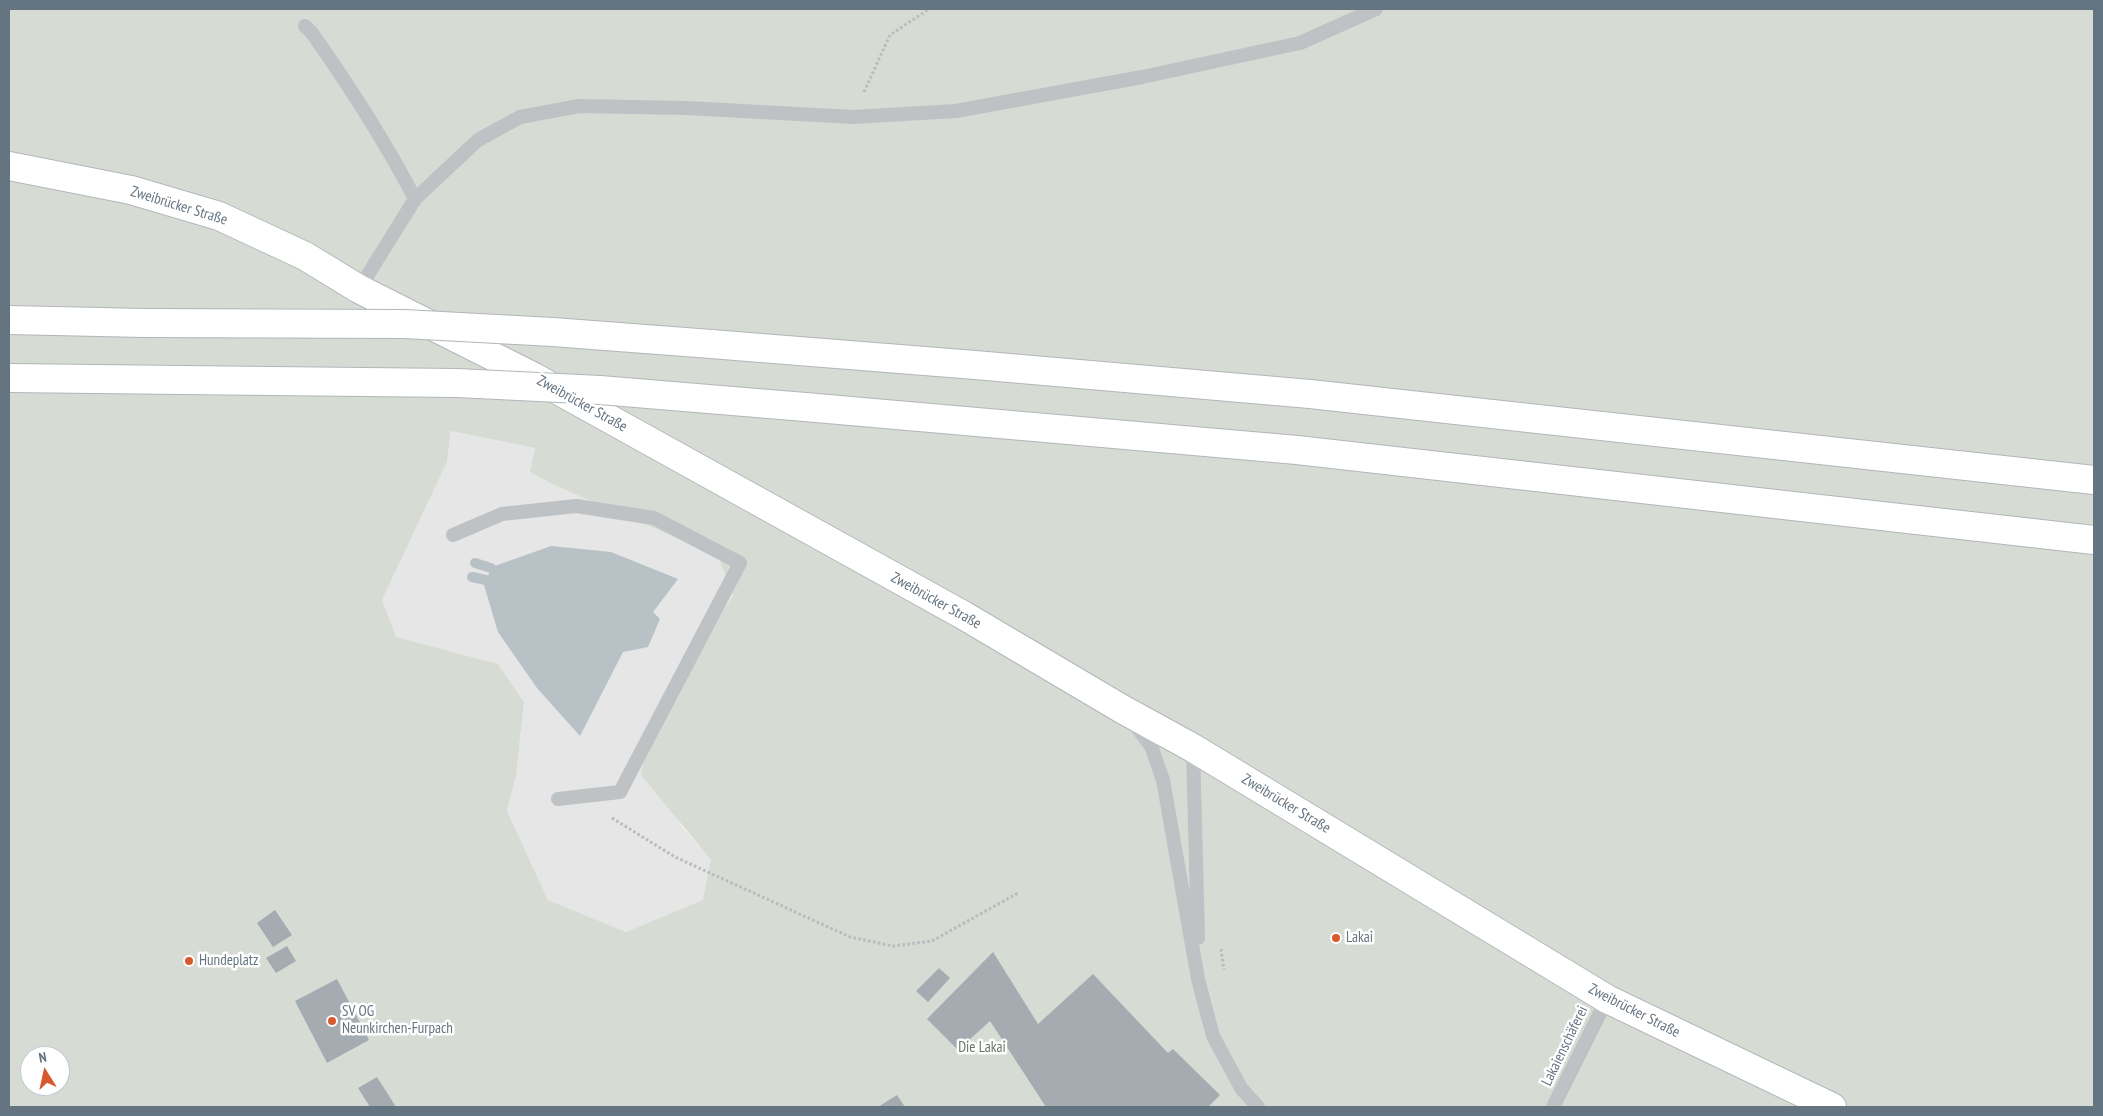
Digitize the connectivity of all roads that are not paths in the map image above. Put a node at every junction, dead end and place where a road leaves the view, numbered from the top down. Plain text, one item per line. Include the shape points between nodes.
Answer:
1 (1376, 9) edge
2 (305, 26) dead end
3 (9, 166) edge
4 (415, 199) junction
5 (359, 289) junction
6 (9, 320) edge
7 (9, 378) edge
8 (2094, 480) edge
9 (453, 536) dead end
10 (2094, 540) edge
11 (1122, 709) junction
12 (1193, 748) junction
13 (558, 799) dead end
14 (1198, 979) junction
15 (1607, 999) junction
16 (1258, 1107) edge
17 (1553, 1107) edge
18 (1832, 1107) edge

1 - 4 lane via 1300,42 1142,77 956,111 853,117 579,106 528,115 478,140
2 - 4 lane via 359,100
3 - 5 main road, Zweibrücker Straße via 131,190 219,216 306,256
4 - 5 lane
5 - 11 main road, Zweibrücker Straße via 534,377 963,615
6 - 8 main road, bridge via 404,324 975,364 1310,394
7 - 10 main road, bridge via 457,383 591,389 1297,450
9 - 13 lane via 502,514 576,506 654,518 740,563 620,792
11 - 12 main road, Zweibrücker Straße
11 - 14 lane via 1151,746 1163,780
12 - 14 lane
12 - 15 main road, Zweibrücker Straße
14 - 16 lane via 1213,1036 1241,1088
15 - 17 lane, Lakaienschäferei
15 - 18 main road, Zweibrücker Straße

